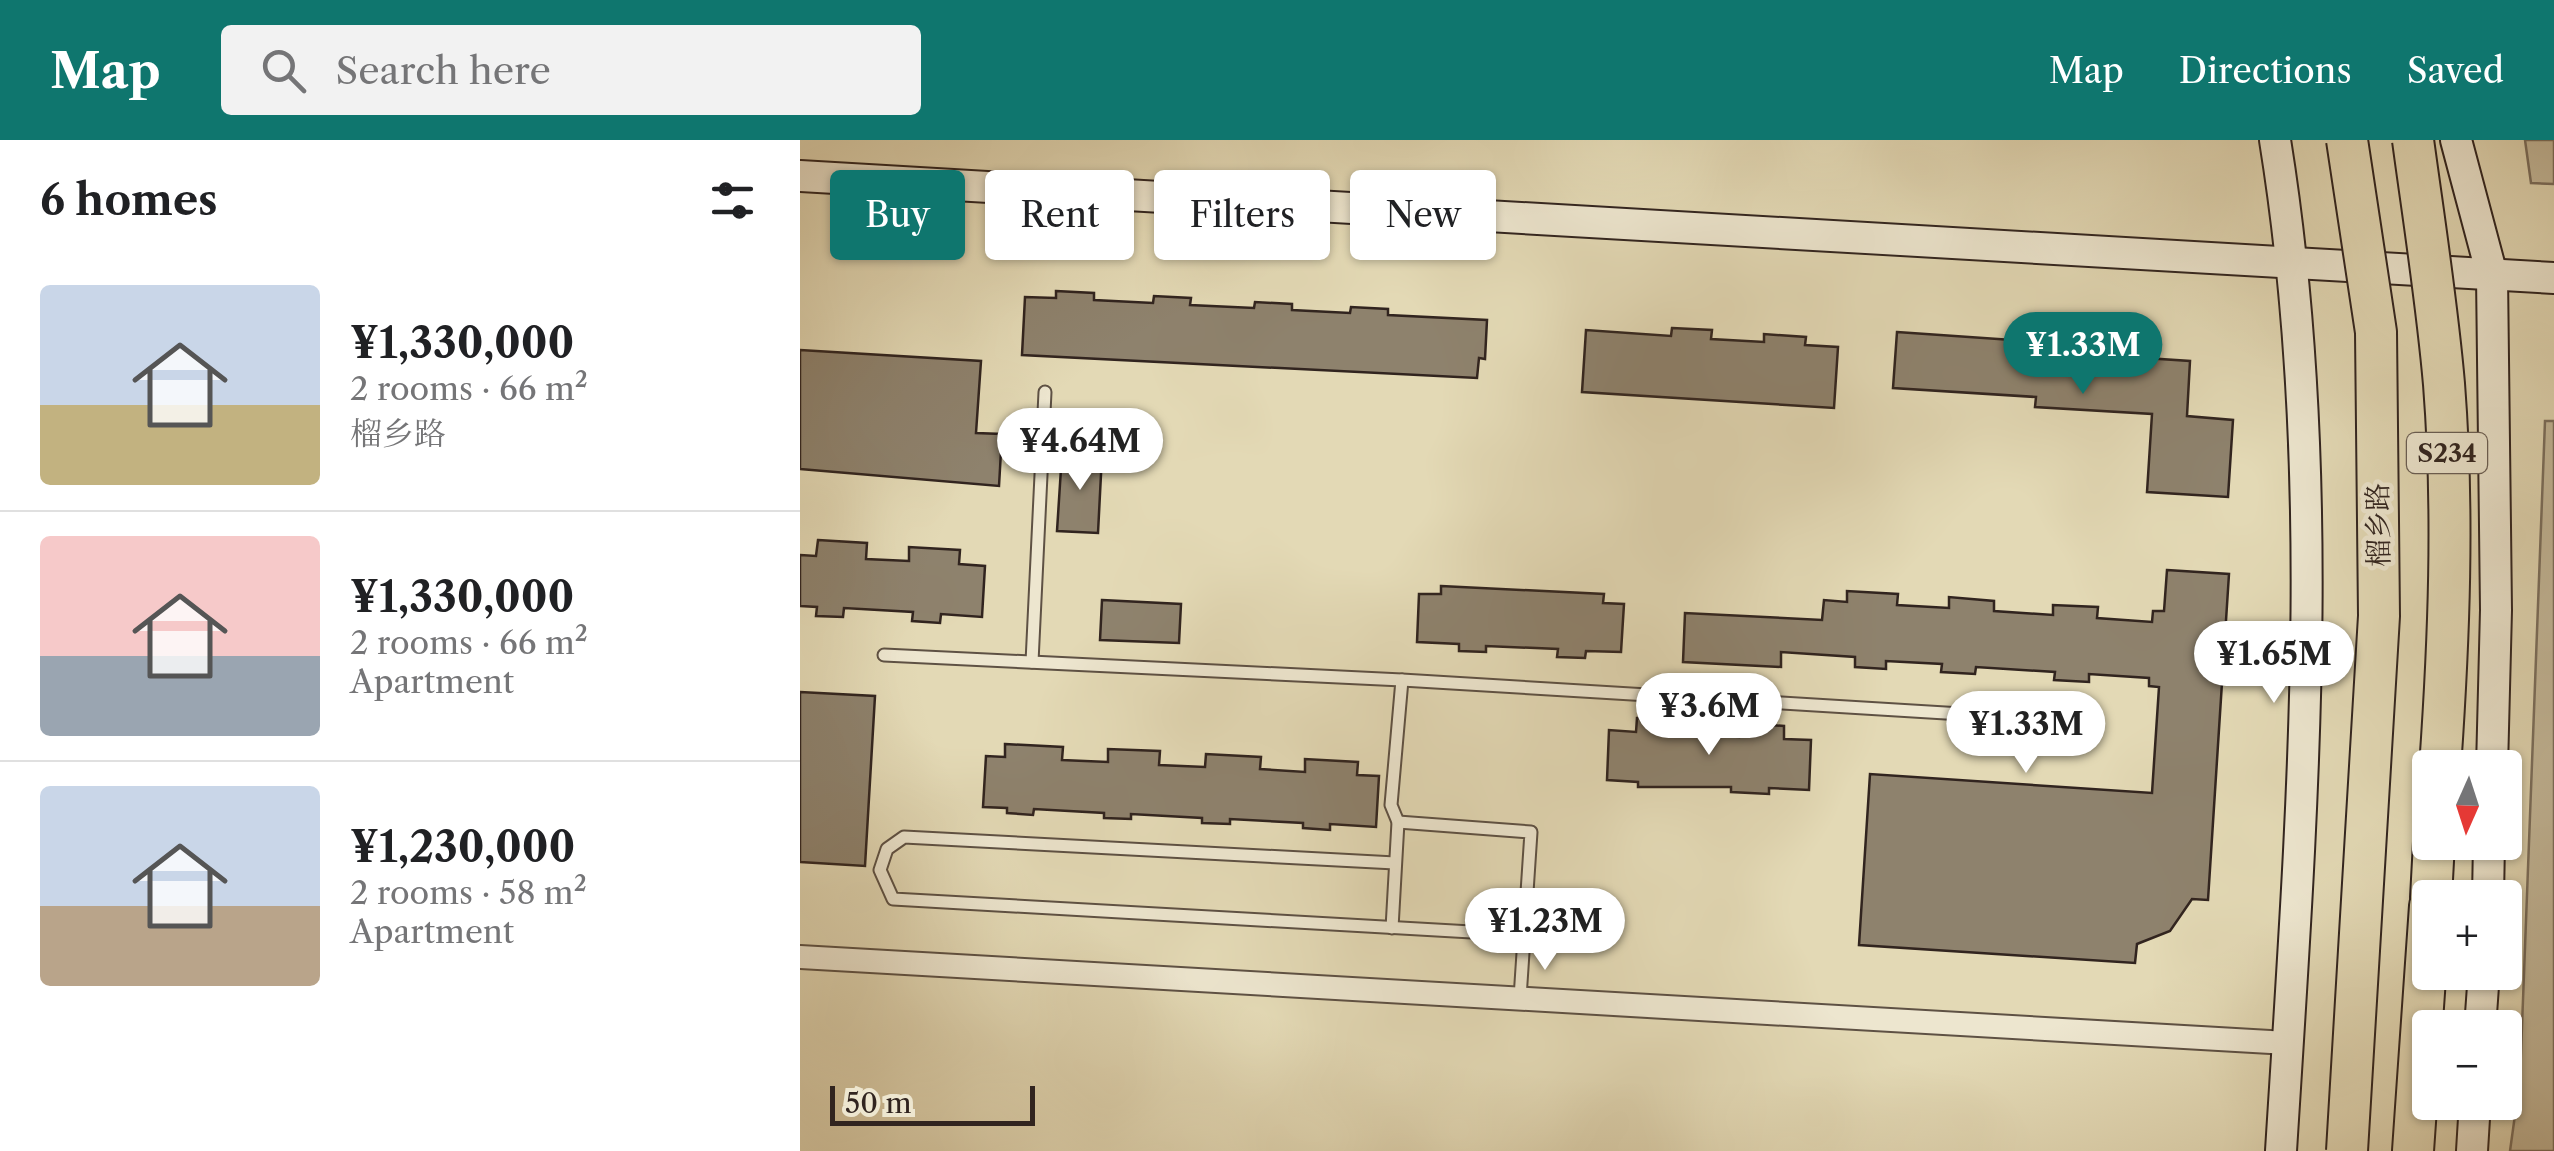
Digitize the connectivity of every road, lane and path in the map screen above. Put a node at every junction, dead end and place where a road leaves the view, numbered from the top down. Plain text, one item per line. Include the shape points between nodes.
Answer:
1 (2275, 140) edge
2 (2347, 140) edge
3 (2414, 140) edge
4 (2456, 140) edge
5 (800, 176) edge
6 (2294, 262) junction
7 (2492, 275) junction
8 (2554, 278) edge
9 (1046, 392) dead end
10 (884, 655) dead end
11 (1032, 662) junction
12 (1402, 680) junction
13 (2026, 718) dead end
14 (2441, 750) edge
15 (2492, 750) edge
16 (1398, 822) junction
17 (1396, 863) junction
18 (1392, 928) junction
19 (1524, 935) junction
20 (800, 956) edge
21 (2424, 990) edge
22 (1520, 998) junction
23 (2288, 1042) junction
24 (2474, 1120) edge
25 (2281, 1151) edge
26 (2347, 1151) edge
27 (2413, 1151) edge
28 (2472, 1151) edge

1 - 6 street
2 - 26 highway, 榴乡路 / S234, bridge via 2376,332 2379,616
3 - 14 highway, S234, bridge via 2444,384 2450,624
4 - 7 street
5 - 6 street
6 - 7 street
6 - 23 street via 2308,534
7 - 8 street
7 - 15 street
9 - 11 lane
10 - 11 lane
11 - 12 lane
12 - 13 lane
12 - 16 lane via 1391,805
16 - 17 lane
16 - 19 lane via 1531,832
17 - 18 lane
17 - 18 lane via 904,837 887,850 880,870 893,899
18 - 19 lane
19 - 22 lane
20 - 22 street
21 - 27 highway
22 - 23 street
23 - 25 street
24 - 28 street

